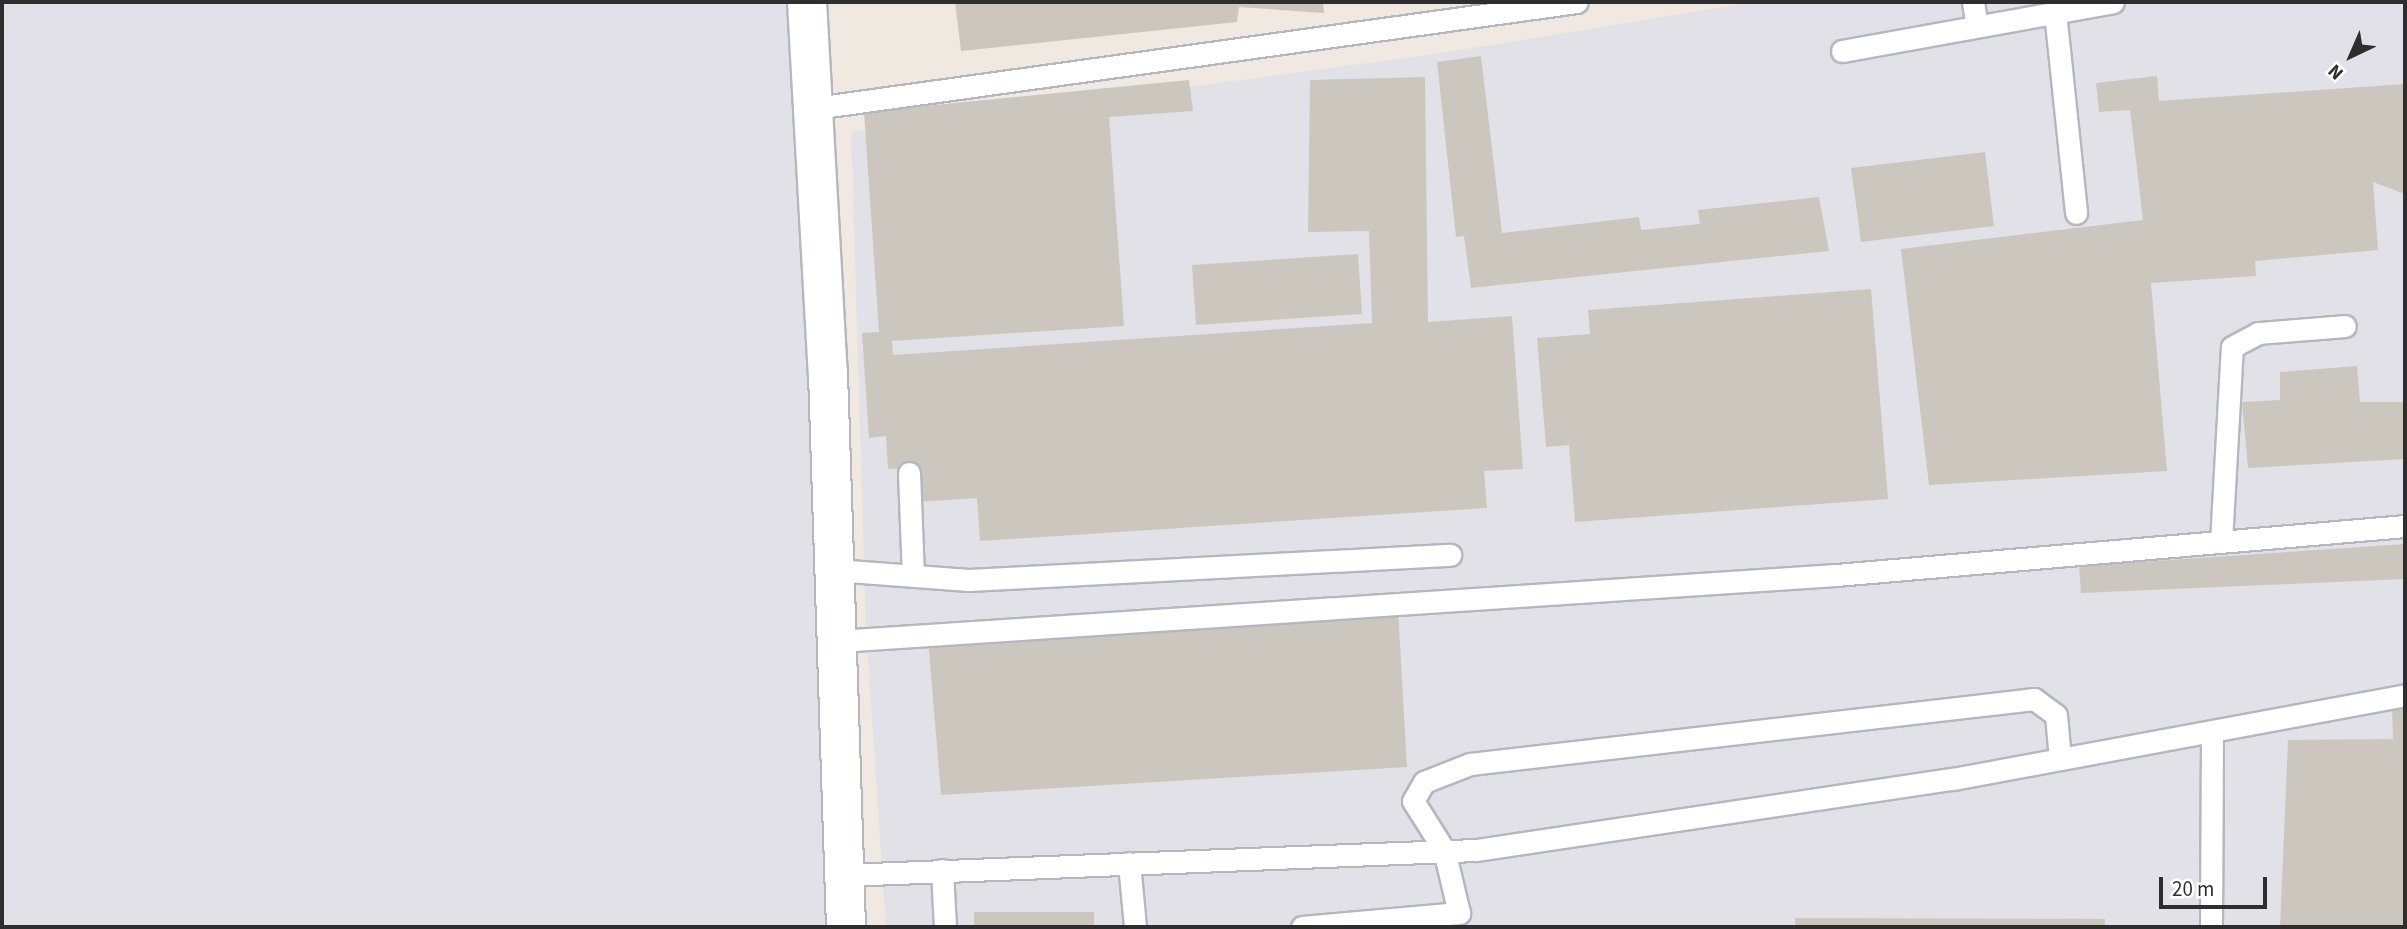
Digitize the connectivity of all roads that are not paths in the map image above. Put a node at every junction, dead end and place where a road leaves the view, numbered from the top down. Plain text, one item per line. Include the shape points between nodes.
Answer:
1 (807, 2) edge
2 (1577, 2) edge
3 (1973, 2) edge
4 (2113, 2) edge
5 (1492, 8) edge
6 (2055, 12) junction
7 (1977, 26) junction
8 (1842, 51) dead end
9 (815, 108) junction
10 (2076, 213) dead end
11 (2345, 326) dead end
12 (909, 473) dead end
13 (2405, 526) edge
14 (2221, 542) junction
15 (1450, 555) dead end
16 (835, 570) junction
17 (913, 576) junction
18 (838, 641) junction
19 (2405, 695) edge
20 (2212, 731) junction
21 (2060, 760) junction
22 (1444, 850) junction
23 (1129, 863) junction
24 (942, 870) junction
25 (845, 874) junction
26 (846, 927) edge
27 (945, 927) edge
28 (1135, 927) edge
29 (1301, 927) edge
30 (2211, 927) edge

1 - 9 street
2 - 5 lane
3 - 7 lane
4 - 6 lane
5 - 9 lane
6 - 7 lane
6 - 10 lane
7 - 8 lane
9 - 16 street
11 - 14 lane via 2258,333 2232,346
12 - 17 lane
13 - 14 lane
14 - 18 lane via 1836,575
15 - 17 lane via 969,580
16 - 17 lane
16 - 18 street
18 - 25 street
19 - 20 lane
20 - 21 lane
20 - 30 lane
21 - 22 lane via 1476,850
21 - 22 lane via 2056,715 2034,699 1470,764 1424,782 1413,802
22 - 23 lane
22 - 29 lane via 1459,913
23 - 24 lane
23 - 28 lane
24 - 25 lane
24 - 27 lane
25 - 26 street

